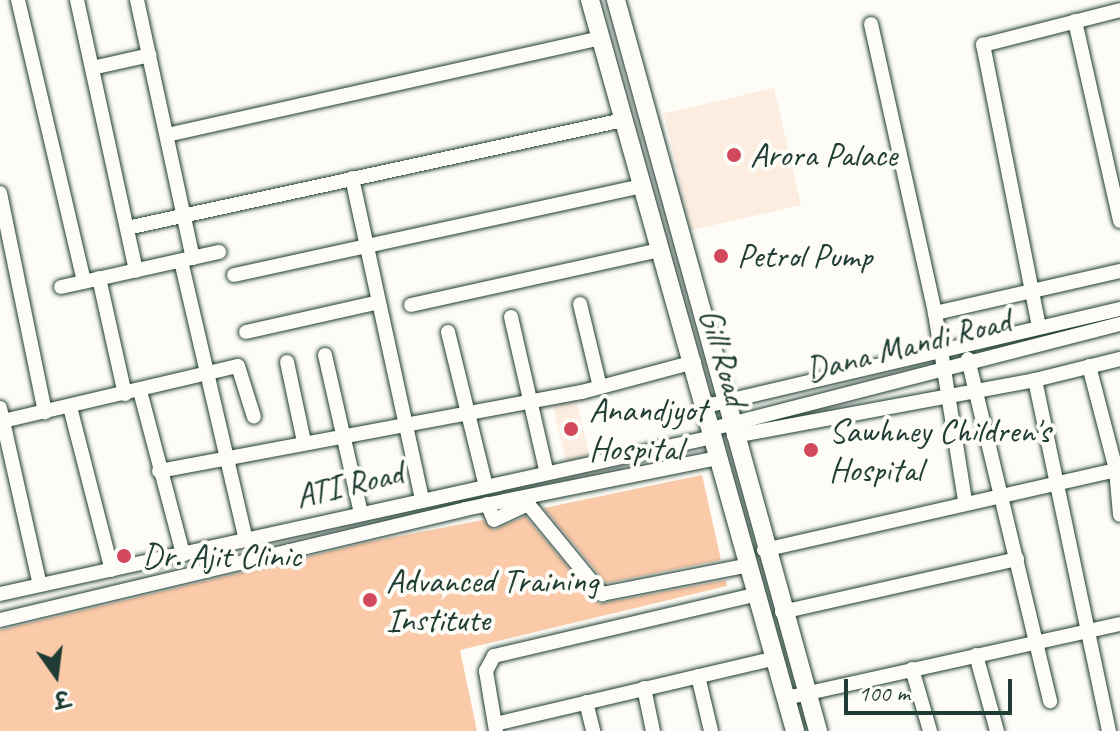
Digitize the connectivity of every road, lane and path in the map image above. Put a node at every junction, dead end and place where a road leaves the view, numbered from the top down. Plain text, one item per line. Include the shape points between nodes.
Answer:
1 (18, 0) edge
2 (77, 0) edge
3 (137, 0) edge
4 (590, 0) edge
5 (616, 0) edge
6 (1120, 10) edge
7 (1075, 21) junction
8 (871, 24) dead end
9 (600, 38) junction
10 (150, 55) junction
11 (92, 68) junction
12 (623, 120) junction
13 (167, 135) junction
14 (352, 178) junction
15 (641, 186) junction
16 (0, 193) edge
17 (2, 214) edge
18 (184, 214) junction
19 (1120, 221) edge
20 (127, 228) junction
21 (367, 244) junction
22 (660, 250) junction
23 (219, 252) dead end
24 (187, 259) junction
25 (136, 271) junction
26 (1120, 271) edge
27 (234, 275) dead end
28 (92, 280) junction
29 (61, 287) dead end
30 (1030, 290) junction
31 (379, 302) junction
32 (580, 304) dead end
33 (411, 305) dead end
34 (1120, 309) edge
35 (935, 313) junction
36 (511, 317) dead end
37 (1120, 324) edge
38 (1039, 327) junction
39 (246, 332) dead end
40 (448, 332) dead end
41 (937, 350) junction
42 (325, 355) dead end
43 (968, 359) junction
44 (1120, 359) edge
45 (287, 362) dead end
46 (694, 362) junction
47 (941, 366) junction
48 (1089, 366) junction
49 (206, 374) junction
50 (1035, 380) junction
51 (600, 387) junction
52 (976, 390) junction
53 (140, 391) junction
54 (125, 394) junction
55 (946, 395) junction
56 (529, 398) junction
57 (725, 401) junction
58 (706, 406) junction
59 (70, 407) junction
60 (45, 412) junction
61 (468, 412) junction
62 (2, 414) edge
63 (254, 417) dead end
64 (404, 421) junction
65 (732, 430) junction
66 (712, 433) junction
67 (343, 434) junction
68 (304, 442) junction
69 (717, 458) junction
70 (228, 459) junction
71 (546, 470) junction
72 (1116, 470) edge
73 (159, 471) junction
74 (1057, 481) junction
75 (485, 483) junction
76 (1001, 497) junction
77 (422, 498) junction
78 (965, 501) junction
79 (487, 504) junction
80 (361, 513) junction
81 (1120, 515) edge
82 (246, 540) junction
83 (764, 550) junction
84 (183, 554) junction
85 (1017, 559) junction
86 (745, 566) junction
87 (112, 570) junction
88 (40, 585) junction
89 (0, 594) edge
90 (754, 595) junction
91 (782, 612) junction
92 (0, 620) edge
93 (1120, 624) edge
94 (1085, 631) junction
95 (1036, 642) junction
96 (976, 655) junction
97 (773, 659) junction
98 (912, 669) junction
99 (698, 676) junction
100 (644, 688) junction
101 (807, 693) junction
102 (786, 698) junction
103 (1050, 701) dead end
104 (586, 702) junction
105 (526, 724) edge
106 (496, 727) edge
107 (593, 731) edge
108 (653, 731) edge
109 (711, 731) edge
110 (795, 731) edge
111 (818, 731) edge
112 (930, 731) edge
113 (997, 731) edge
114 (1109, 731) edge

1 - 28 street
2 - 11 street
3 - 10 street
4 - 9 main road, Gill Road
5 - 57 main road, Gill Road
6 - 7 street
7 - 19 street
7 - 30 street via 983,45
8 - 35 street
9 - 12 main road, Gill Road
9 - 13 street
10 - 11 street
10 - 13 street
11 - 20 street
12 - 14 street
12 - 15 main road, Gill Road
13 - 18 street
14 - 18 street
14 - 21 street
15 - 21 street
15 - 22 main road, Gill Road
16 - 17 street
17 - 60 street
18 - 20 street
18 - 24 street
20 - 25 street
21 - 27 street
21 - 31 street
22 - 33 street
22 - 46 main road, Gill Road
23 - 24 street
24 - 25 street
24 - 49 street
25 - 28 street
26 - 30 street
28 - 29 street
28 - 54 street
30 - 35 street
30 - 38 street
31 - 39 street
31 - 64 street
32 - 51 street
34 - 38 street
35 - 41 street
36 - 56 street
37 - 43 street, Dana Mandi Road
38 - 41 street
40 - 61 street
41 - 47 street
41 - 57 street
42 - 67 street
43 - 47 street, Dana Mandi Road
43 - 52 street
44 - 48 street
45 - 68 street
46 - 51 street
46 - 58 main road, Gill Road
47 - 55 street
47 - 65 street, Dana Mandi Road
48 - 50 street
48 - 72 street
49 - 53 street
49 - 63 street via 241,366
49 - 70 street
50 - 52 street
50 - 74 street
51 - 56 street
52 - 55 street
52 - 76 street
53 - 54 street
53 - 73 street
54 - 59 street
55 - 65 street
55 - 78 street
56 - 61 street
56 - 71 street
57 - 58 street
57 - 65 main road, Gill Road
58 - 66 main road, Gill Road
59 - 60 street
59 - 87 street
60 - 62 street
61 - 64 street
61 - 75 street
62 - 88 street
64 - 67 street
64 - 77 street
65 - 66 street, Dana Mandi Road
65 - 83 main road, Gill Road
66 - 69 main road, Gill Road
66 - 71 street, ATI Road
67 - 68 street
67 - 80 street
68 - 70 street
69 - 79 street
69 - 86 main road, Gill Road
70 - 73 street
70 - 82 street
71 - 75 street, ATI Road
72 - 74 street
72 - 81 street
73 - 84 street
74 - 76 street
74 - 94 street
75 - 77 street, ATI Road
76 - 78 street
76 - 85 street
77 - 80 street, ATI Road
78 - 83 street
79 - 86 street via 494,520 528,504 602,594
79 - 92 street
80 - 82 street, ATI Road
82 - 84 street, ATI Road
83 - 91 main road, Gill Road
84 - 87 street, ATI Road
85 - 91 street
85 - 95 street
86 - 90 main road, Gill Road
87 - 88 street, ATI Road
88 - 89 street, ATI Road
90 - 97 main road, Gill Road
90 - 106 street via 494,656 486,671
91 - 101 main road, Gill Road
93 - 94 street
94 - 95 street
94 - 114 street
95 - 96 street
95 - 103 street
96 - 98 street
96 - 113 street
97 - 99 street
97 - 102 main road, Gill Road
98 - 101 street
98 - 112 street
99 - 100 street
99 - 109 street
100 - 104 street
100 - 108 street
101 - 102 street
101 - 111 main road, Gill Road
102 - 110 main road, Gill Road
104 - 105 street
104 - 107 street
105 - 106 street

